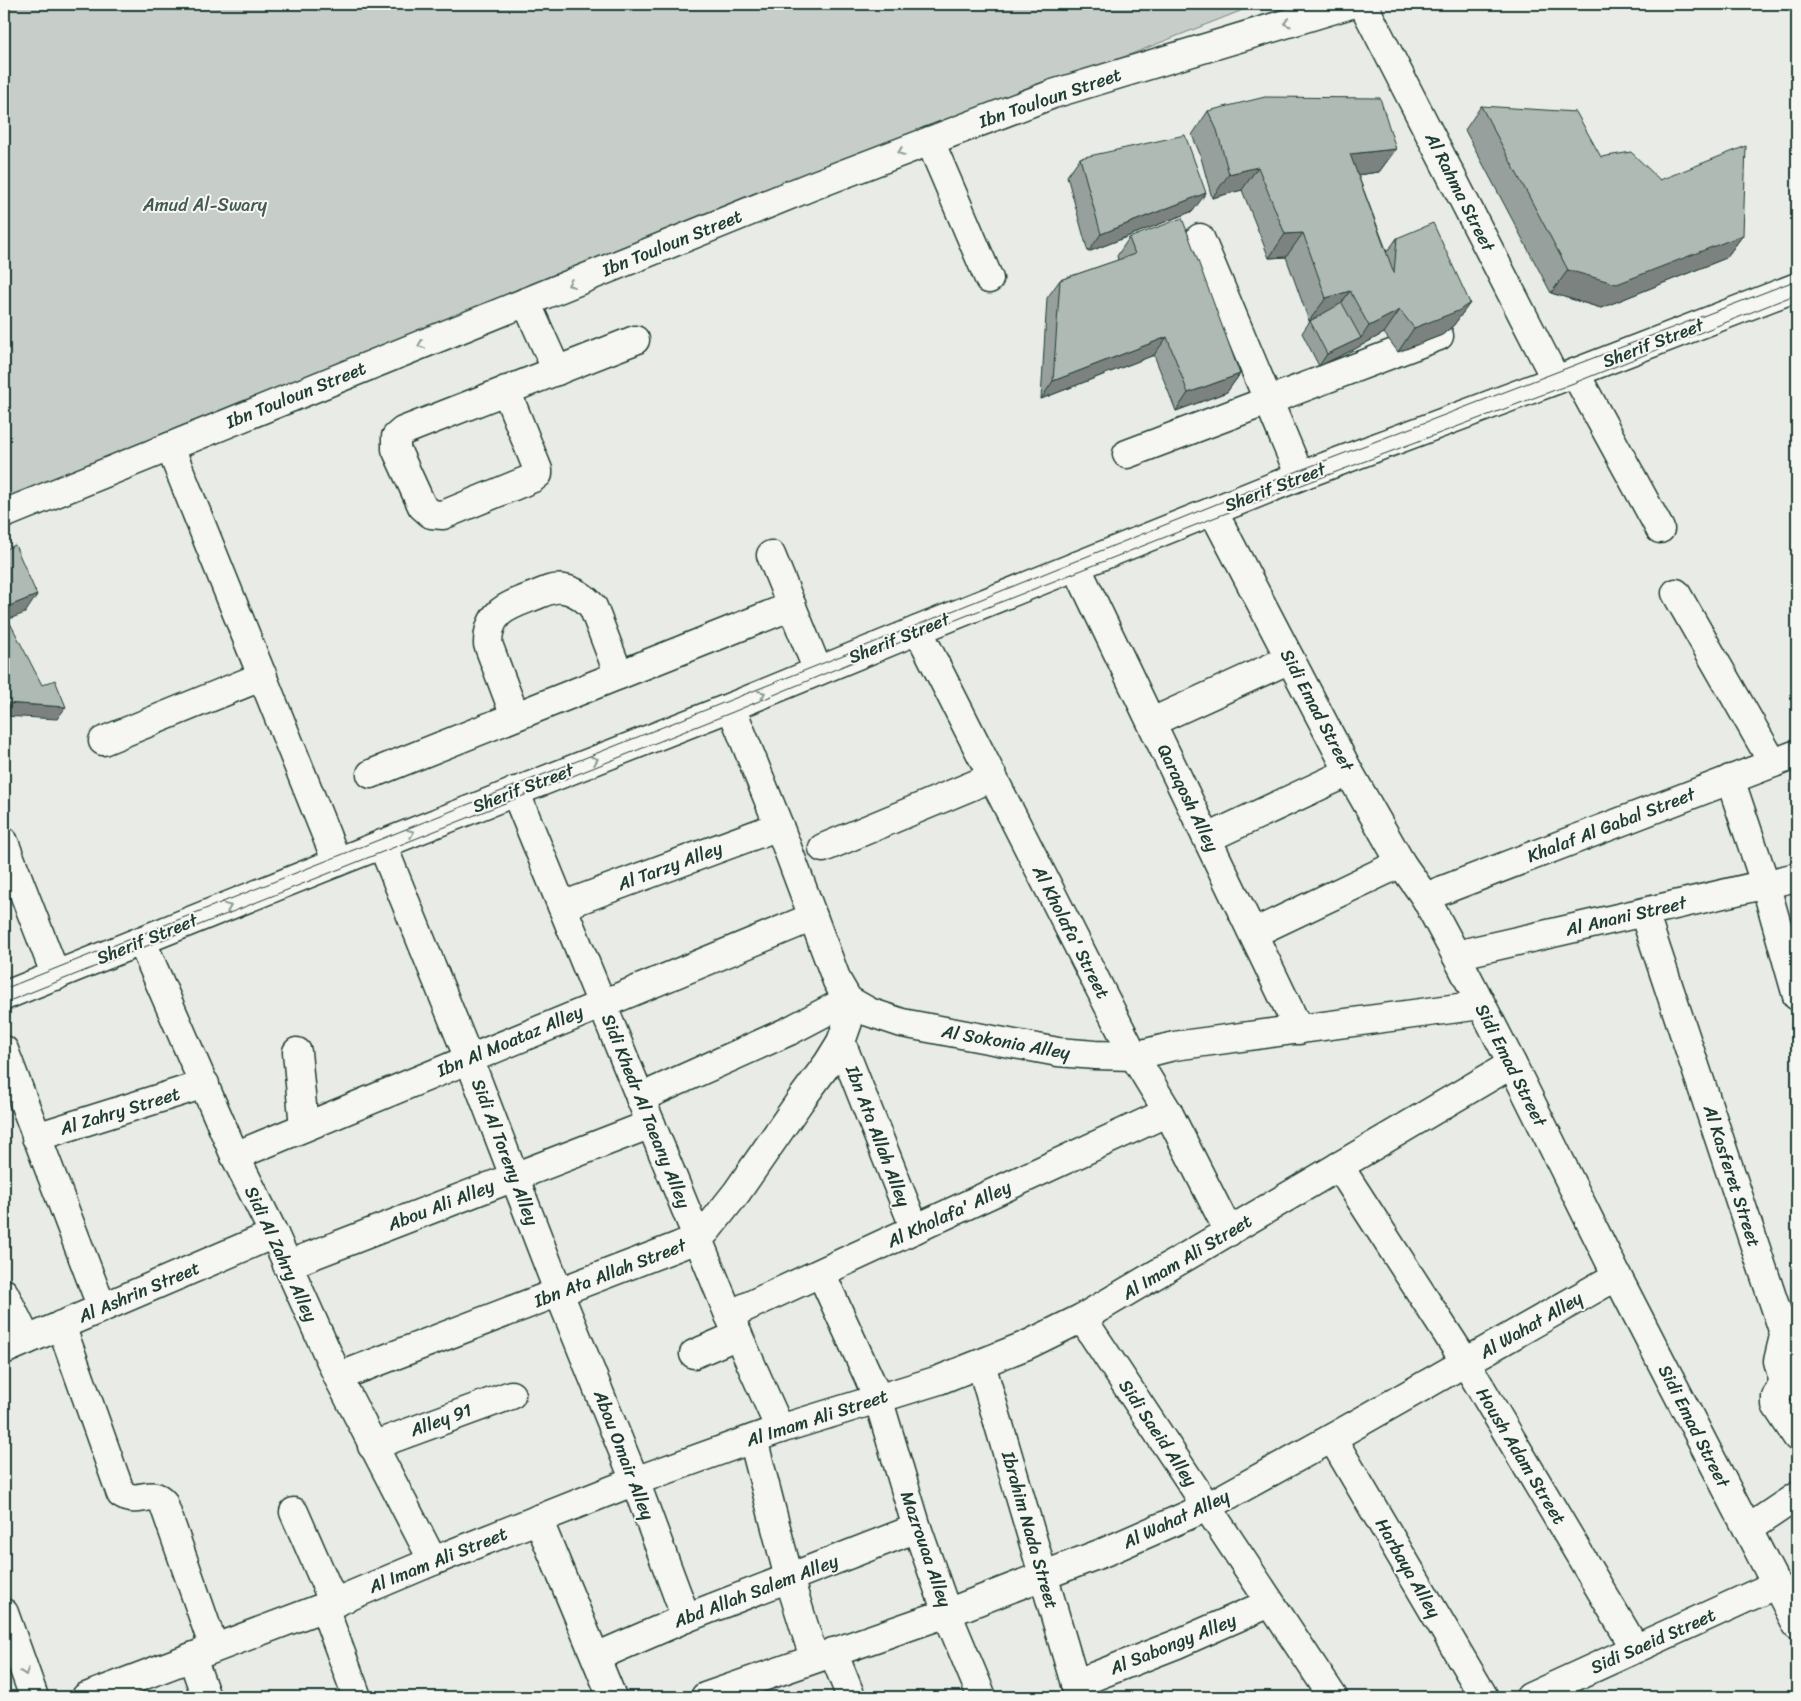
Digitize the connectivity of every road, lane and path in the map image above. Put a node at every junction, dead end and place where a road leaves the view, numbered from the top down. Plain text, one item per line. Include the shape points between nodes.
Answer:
1 (1351, 4) edge
2 (1364, 4) edge
3 (930, 141) junction
4 (1200, 238) dead end
5 (989, 279) dead end
6 (1797, 287) edge
7 (526, 302) junction
8 (1442, 335) edge
9 (635, 340) dead end
10 (557, 370) junction
11 (1566, 377) junction
12 (506, 390) junction
13 (1269, 401) junction
14 (170, 447) junction
15 (1126, 454) dead end
16 (1300, 476) junction
17 (1213, 511) junction
18 (4, 514) edge
19 (1660, 529) dead end
20 (771, 555) dead end
21 (1076, 566) junction
22 (1676, 593) dead end
23 (792, 606) junction
24 (918, 630) junction
25 (1290, 659) junction
26 (818, 671) junction
27 (620, 675) junction
28 (262, 676) junction
29 (731, 707) junction
30 (515, 716) junction
31 (1152, 722) junction
32 (103, 741) dead end
33 (1785, 758) edge
34 (1349, 772) junction
35 (371, 774) dead end
36 (993, 777) junction
37 (1730, 780) junction
38 (515, 792) junction
39 (779, 826) junction
40 (1208, 838) junction
41 (4, 842) edge
42 (382, 844) junction
43 (823, 848) dead end
44 (337, 862) junction
45 (1401, 863) junction
46 (1797, 877) edge
47 (1765, 883) junction
48 (1425, 897) junction
49 (562, 906) junction
50 (1644, 913) junction
51 (813, 917) junction
52 (1254, 933) junction
53 (142, 942) junction
54 (1456, 956) junction
55 (56, 976) junction
56 (4, 996) edge
57 (1797, 996) edge
58 (848, 1000) junction
59 (602, 1003) junction
60 (1481, 1005) junction
61 (1299, 1030) junction
62 (841, 1042) junction
63 (4, 1050) edge
64 (297, 1052) dead end
65 (1134, 1056) junction
66 (469, 1059) junction
67 (1512, 1064) junction
68 (205, 1084) junction
69 (640, 1098) junction
70 (1168, 1112) junction
71 (651, 1124) junction
72 (304, 1127) junction
73 (36, 1137) junction
74 (235, 1156) junction
75 (1339, 1166) junction
76 (514, 1177) junction
77 (915, 1229) junction
78 (1229, 1232) junction
79 (274, 1234) junction
80 (697, 1239) junction
81 (287, 1265) junction
82 (821, 1273) junction
83 (1617, 1276) junction
84 (4, 1292) edge
85 (559, 1293) junction
86 (102, 1308) junction
87 (1082, 1318) junction
88 (61, 1325) junction
89 (733, 1325) junction
90 (15, 1345) edge
91 (694, 1354) dead end
92 (1466, 1363) junction
93 (981, 1364) junction
94 (338, 1377) junction
95 (511, 1394) dead end
96 (878, 1398) junction
97 (780, 1429) junction
98 (1797, 1437) edge
99 (1332, 1438) junction
100 (754, 1439) junction
101 (372, 1446) junction
102 (635, 1481) junction
103 (1797, 1496) edge
104 (1207, 1507) junction
105 (294, 1512) dead end
106 (538, 1519) junction
107 (917, 1528) junction
108 (1748, 1529) junction
109 (432, 1561) junction
110 (1043, 1575) junction
111 (789, 1578) junction
112 (1777, 1584) junction
113 (1270, 1604) junction
114 (329, 1605) junction
115 (4, 1613) edge
116 (948, 1613) junction
117 (686, 1618) junction
118 (1797, 1625) edge
119 (1635, 1648) junction
120 (203, 1652) junction
121 (823, 1655) junction
122 (596, 1657) junction
123 (1077, 1691) edge
124 (732, 1693) edge
125 (605, 1695) edge
126 (34, 1697) edge
127 (86, 1697) edge
128 (206, 1697) edge
129 (357, 1697) edge
130 (705, 1697) edge
131 (850, 1697) edge
132 (982, 1697) edge
133 (1333, 1697) edge
134 (1484, 1697) edge
135 (1530, 1697) edge

1 -> 3 street, Ibn Touloun Street via 1053,94
2 - 11 street, Al Rahma Street
3 - 5 street
3 -> 7 street, Ibn Touloun Street
4 - 13 street
6 - 11 street, Sherif Street
7 - 10 street
7 -> 14 street, Ibn Touloun Street
8 - 13 street
9 - 10 street
10 - 12 street
11 - 16 street, Sherif Street
11 - 19 street, Al Rahma Street
12 - 12 street via 538,474 442,515 431,514 422,506 399,457 396,437 403,431
13 - 15 street
13 - 16 street
14 - 18 street, Ibn Touloun Street
14 - 28 street
16 - 17 street, Sherif Street
17 - 21 street, Sherif Street
17 - 25 street, Sidi Emad Street
20 - 23 street
21 - 24 street, Sherif Street
21 - 31 street, Qaraqosh Alley
22 - 33 street
23 - 26 street
23 - 27 street
24 - 26 street, Sherif Street
24 - 36 street, Al Kholafa' Street
25 - 31 street
25 - 34 street, Sidi Emad Street
29 -> 26 street, Sherif Street
27 - 30 street
27 - 30 street via 593,607 575,592 550,589 508,606 490,624 488,644
28 - 32 street
28 - 44 street
38 -> 29 street, Sherif Street
29 - 39 street
30 - 35 street
31 - 40 street, Qaraqosh Alley
33 - 37 street, Khalaf Al Gabal Street
34 - 40 street
34 - 45 street, Sidi Emad Street
36 - 43 street
36 - 65 street, Al Kholafa' Street
37 - 47 street
37 - 48 street, Khalaf Al Gabal Street
42 -> 38 street, Sherif Street
38 - 49 street, Sidi Khedr Al Taeany Alley
39 - 49 street, Al Tarzy Alley
39 - 51 street
40 - 52 street, Qaraqosh Alley
41 - 55 street
42 - 44 street, Sherif Street
42 - 66 street, Sidi Al Toreny Alley
53 -> 44 street, Sherif Street
45 - 48 street, Sidi Emad Street
45 - 52 street
46 - 47 street, Al Anani Street
47 - 50 street, Al Anani Street
47 - 57 street
48 - 54 street, Sidi Emad Street
49 - 59 street, Sidi Khedr Al Taeany Alley
50 - 54 street, Al Anani Street
50 - 98 street, Al Kasferet Street via 1783,1330 1778,1361 1782,1385 1776,1405
51 - 58 street via 837,981
51 - 59 street, Ibn Al Moataz Alley
52 - 61 street, Qaraqosh Alley
53 - 55 street, Sherif Street
53 - 68 street, Sidi Al Zahry Alley
54 - 60 street, Sidi Emad Street
55 - 56 street, Sherif Street
58 - 62 street, Ibn Ata Allah Street via 848,1022
58 - 65 street, Al Sokonia Alley via 868,1012 912,1025 1058,1052
58 - 69 street via 789,1031
59 - 66 street, Ibn Al Moataz Alley
59 - 69 street, Sidi Khedr Al Taeany Alley
60 - 61 street, Al Sokonia Alley
60 - 67 street, Sidi Emad Street
61 - 65 street, Al Sokonia Alley via 1174,1046
62 - 77 street, Ibn Ata Allah Alley
62 - 80 street, Ibn Ata Allah Street via 737,1192
63 - 73 street
64 - 72 street
65 - 70 street, Al Kholafa' Street
66 - 72 street, Ibn Al Moataz Alley
66 - 76 street, Sidi Al Toreny Alley
67 - 75 street, Al Imam Ali Street
67 - 83 street, Sidi Emad Street
68 - 73 street, Al Zahry Street
68 - 74 street, Sidi Al Zahry Alley
69 - 71 street, Sidi Khedr Al Taeany Alley
70 - 77 street, Al Kholafa' Alley
70 - 78 street, Al Kholafa' Street
71 - 76 street, Abou Ali Alley
71 - 80 street, Sidi Khedr Al Taeany Alley
72 - 74 street, Ibn Al Moataz Alley
73 - 86 street
74 - 79 street, Sidi Al Zahry Alley
75 - 78 street, Al Imam Ali Street
75 - 92 street, Housh Adam Street
76 - 81 street, Abou Ali Alley
76 - 85 street, Sidi Al Toreny Alley
77 - 82 street, Al Kholafa' Alley
78 - 87 street, Al Imam Ali Street
79 - 81 street, Sidi Al Zahry Alley
79 - 86 street, Al Ashrin Street
80 - 85 street, Ibn Ata Allah Street
80 - 89 street, Sidi Khedr Al Taeany Alley
81 - 94 street, Sidi Al Zahry Alley
82 - 89 street, Al Kholafa' Alley
82 - 96 street, Mazrouaa Alley
83 - 92 street, Al Wahat Alley
83 - 108 street, Sidi Emad Street
84 - 90 street
85 - 94 street, Ibn Ata Allah Street
85 - 102 street, Abou Omair Alley
86 - 88 street, Al Ashrin Street
87 - 93 street, Al Imam Ali Street
87 - 104 street, Sidi Saeid Alley
88 - 90 street, Al Ashrin Street
88 - 120 street via 121,1494 129,1499 152,1496 163,1502
89 - 91 street, Al Kholafa' Alley
89 - 97 street, Sidi Khedr Al Taeany Alley
92 - 99 street, Al Wahat Alley
92 - 119 street, Housh Adam Street
93 - 96 street, Al Imam Ali Street
93 - 110 street, Ibrahim Nada Street
94 - 101 street, Sidi Al Zahry Alley
95 - 101 street, Alley 91
96 - 97 street, Al Imam Ali Street
96 - 107 street, Mazrouaa Alley
97 - 100 street, Al Imam Ali Street
99 - 104 street, Al Wahat Alley
99 - 134 street, Harbaya Alley
100 - 102 street, Al Imam Ali Street
100 - 111 street
101 - 109 street, Sidi Al Zahry Alley
102 - 106 street, Al Imam Ali Street
102 - 117 street, Abou Omair Alley
103 - 108 street
104 - 110 street, Al Wahat Alley
104 - 113 street, Sidi Saeid Alley
105 - 114 street
106 - 109 street, Al Imam Ali Street
106 - 122 street
107 - 111 street, Abd Allah Salem Alley
107 - 116 street, Mazrouaa Alley
108 - 112 street, Sidi Emad Street
109 - 114 street, Al Imam Ali Street
110 - 116 street, Al Wahat Alley
110 - 123 street, Ibrahim Nada Street
111 - 117 street, Abd Allah Salem Alley
111 - 121 street
112 - 118 street, Sidi Emad Street
112 - 119 street, Sidi Saeid Street
113 - 123 street, Al Sabongy Alley
113 - 133 street, Sidi Saeid Alley
114 - 120 street, Al Imam Ali Street
114 - 129 street
115 -> 126 street
116 - 121 street, Al Wahat Alley
116 - 132 street, Mazrouaa Alley
117 - 122 street, Abd Allah Salem Alley
119 - 135 street, Sidi Saeid Street
120 - 127 street, Al Imam Ali Street
120 - 128 street
121 - 124 street, Al Wahat Alley
121 - 131 street
122 - 125 street
124 - 130 street, Al Wahat Alley

